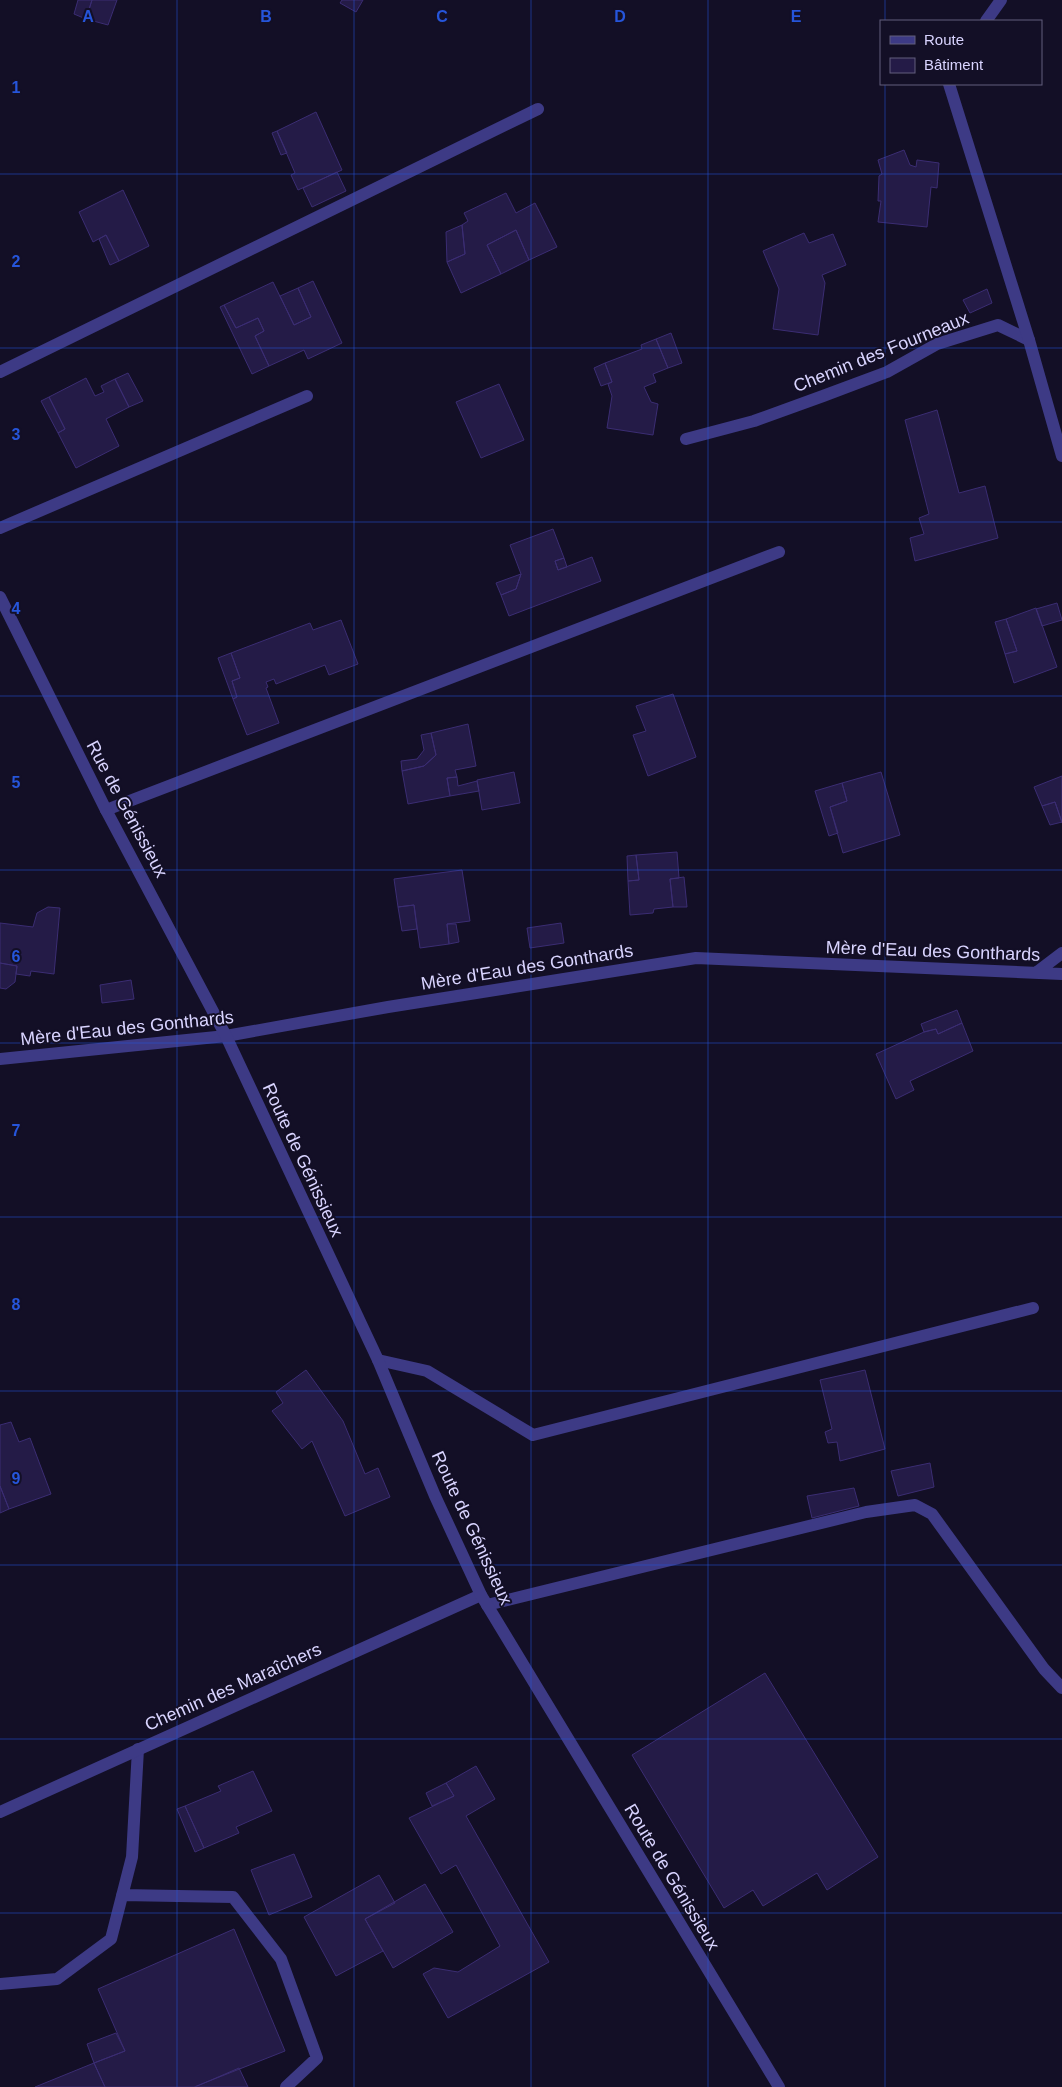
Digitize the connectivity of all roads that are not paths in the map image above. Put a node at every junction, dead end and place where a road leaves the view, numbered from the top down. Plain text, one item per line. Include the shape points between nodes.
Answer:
1 (1001, 0) edge
2 (987, 20) edge
3 (949, 85) edge
4 (538, 109) dead end
5 (1029, 340) junction
6 (0, 372) edge
7 (307, 396) dead end
8 (686, 439) dead end
9 (1062, 456) edge
10 (0, 528) edge
11 (779, 552) dead end
12 (0, 597) edge
13 (106, 810) junction
14 (1062, 953) edge
15 (1037, 972) junction
16 (1062, 974) edge
17 (226, 1036) junction
18 (0, 1059) edge
19 (1033, 1308) dead end
20 (378, 1360) junction
21 (484, 1600) junction
22 (1062, 1688) edge
23 (138, 1749) junction
24 (0, 1812) edge
25 (122, 1895) junction
26 (0, 1984) edge
27 (286, 2087) edge
28 (779, 2087) edge

1 - 2 street
3 - 5 street
4 - 6 street
5 - 8 street, Chemin des Fourneaux via 998,324 937,344 886,372 823,396 754,421
5 - 9 street
7 - 10 street
11 - 13 street
12 - 13 street, Rue de Génissieux
13 - 17 street, Rue de Génissieux
14 - 15 street
15 - 16 street, Mère d'Eau des Gonthards
15 - 17 street, Mère d'Eau des Gonthards via 696,958
17 - 18 street, Mère d'Eau des Gonthards
17 - 20 street, Route de Génissieux
19 - 20 street via 533,1435 427,1371
20 - 21 street, Route de Génissieux via 435,1496
21 - 22 street, Chemin des Maraîchers via 866,1512 916,1506 932,1514 1044,1669
21 - 23 street, Chemin des Maraîchers
21 - 28 street, Route de Génissieux
23 - 24 street, Chemin des Maraîchers
23 - 25 street via 132,1858
25 - 26 street via 110,1939 57,1979
25 - 27 street via 233,1896 281,1959 317,2058

